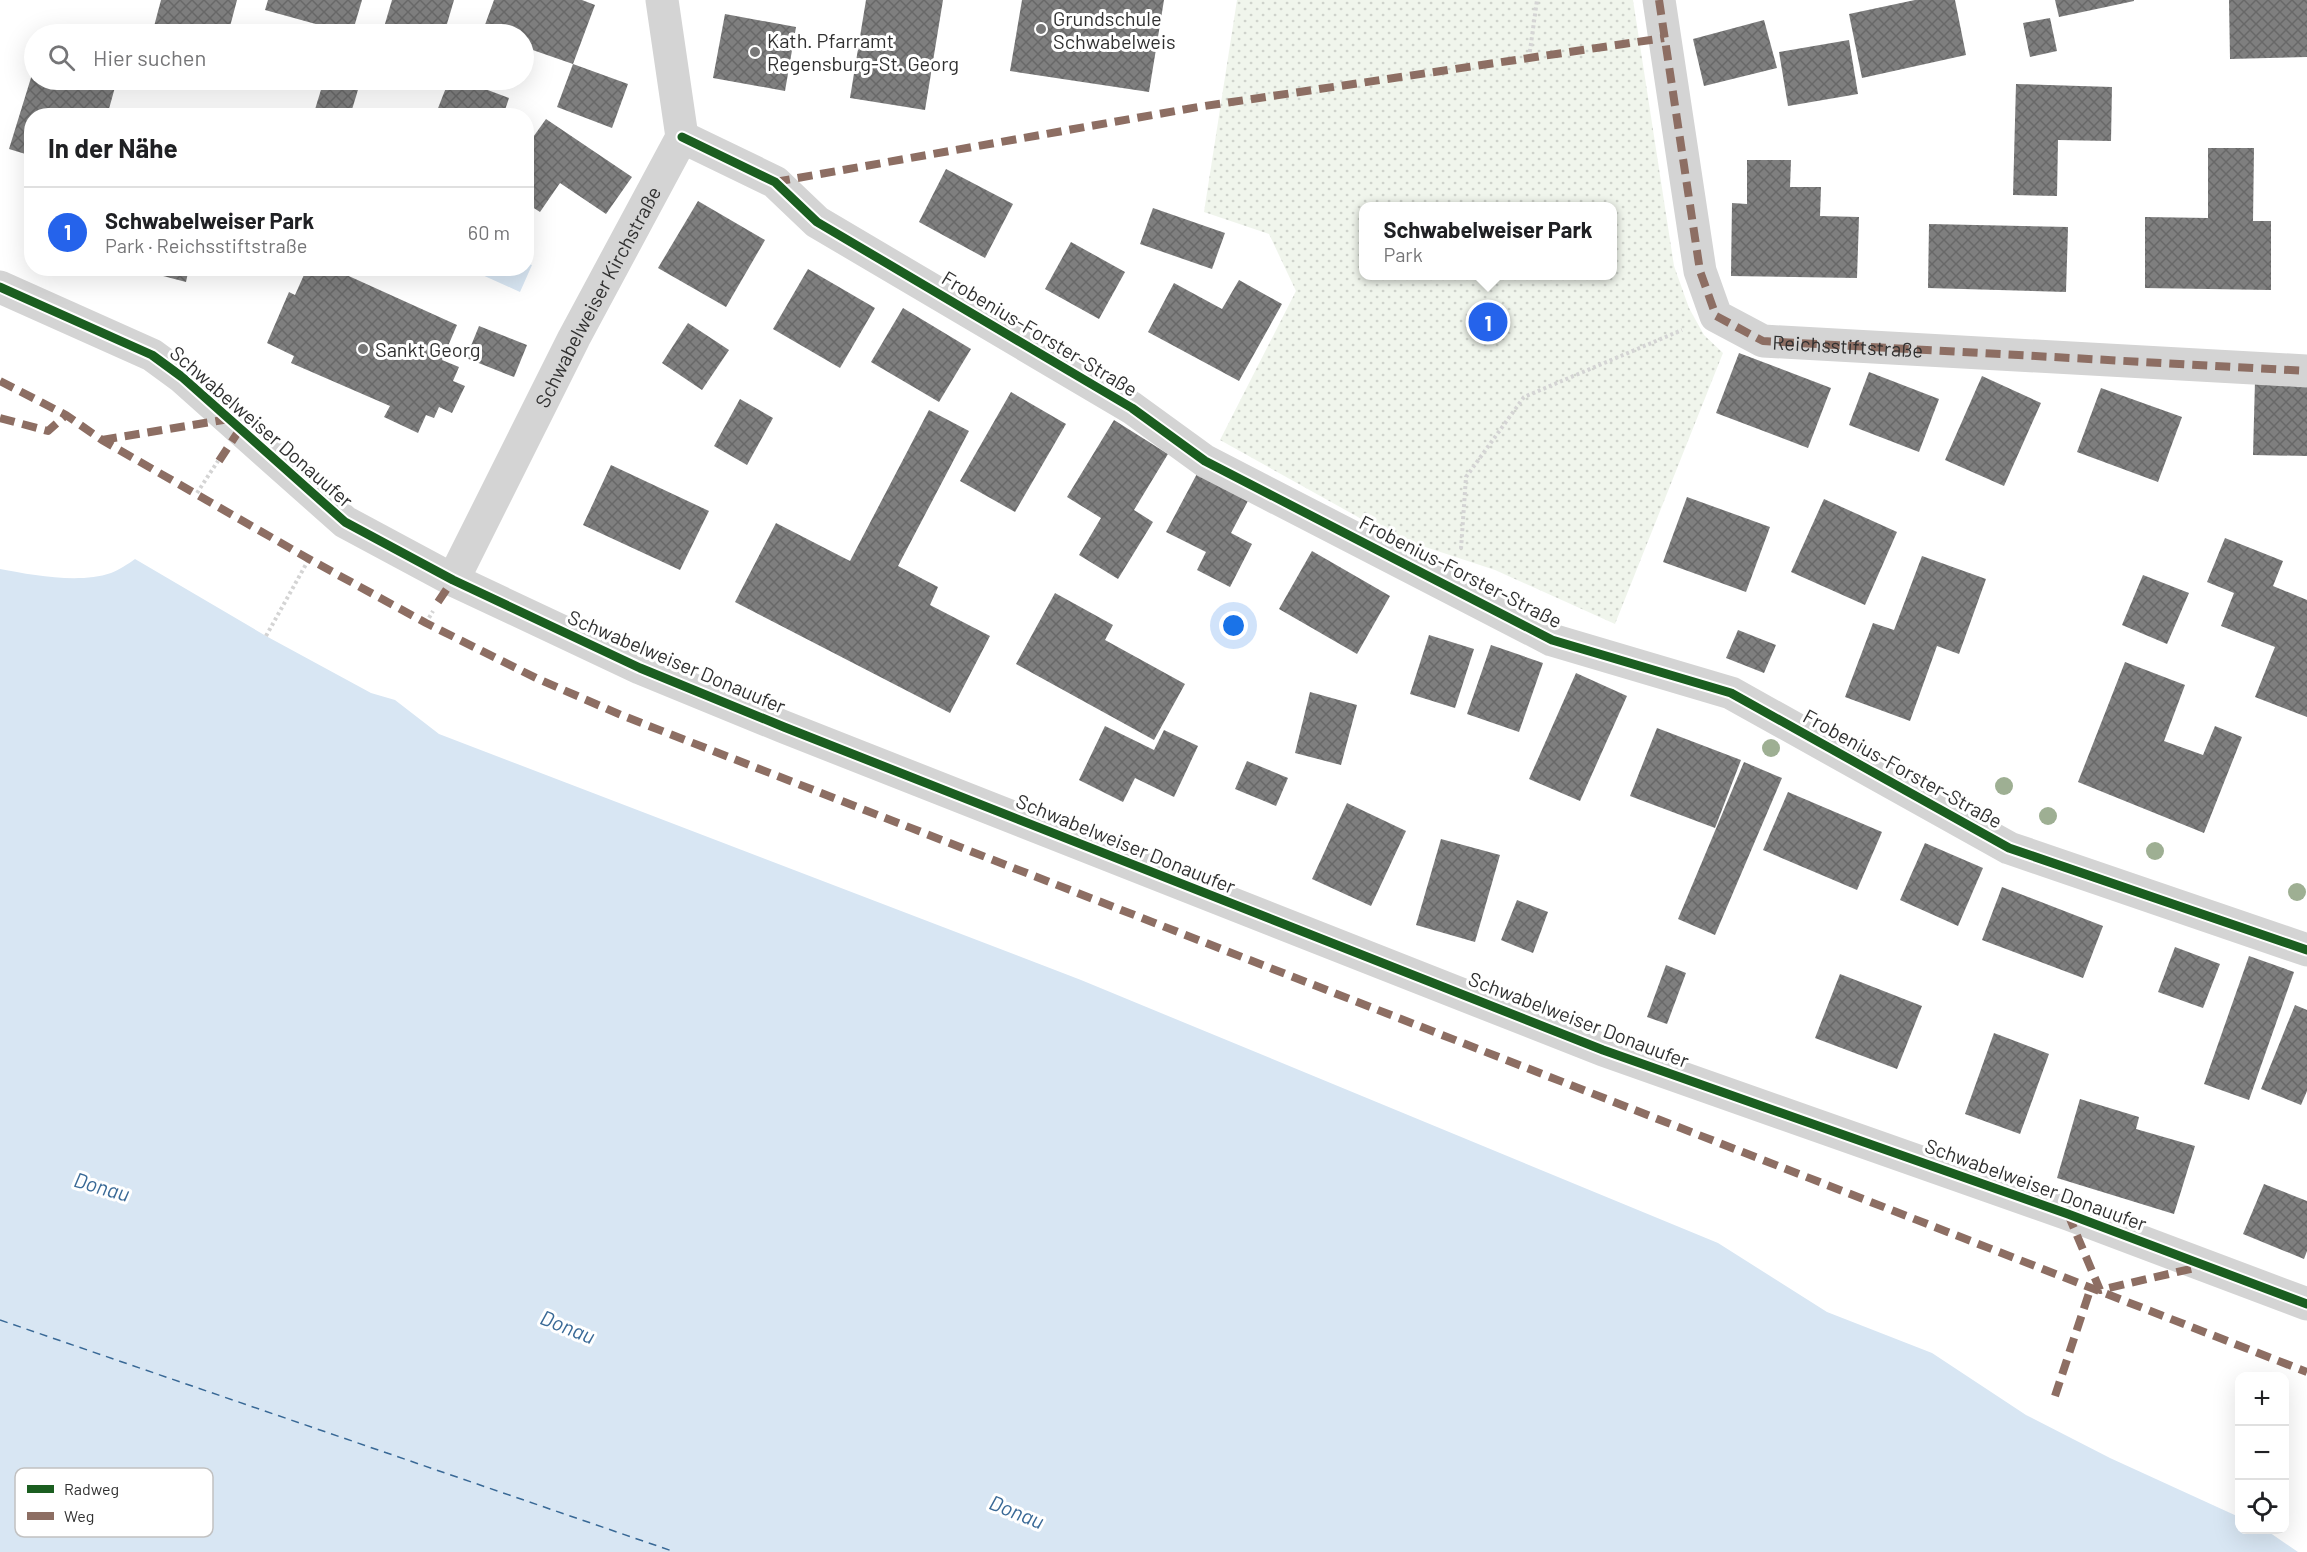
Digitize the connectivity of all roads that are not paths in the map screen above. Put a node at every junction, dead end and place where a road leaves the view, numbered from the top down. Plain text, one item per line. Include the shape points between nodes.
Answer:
1 (662, 0) edge
2 (1659, 0) edge
3 (682, 137) junction
4 (0, 287) edge
5 (2307, 371) edge
6 (453, 580) junction
7 (2307, 950) edge
8 (2307, 1304) edge

1 - 3 street
2 - 5 street, Reichsstiftstraße via 1700,272 1716,316 1762,341
3 - 6 street, Schwabelweiser Kirchstraße via 574,338
3 - 7 street, Frobenius-Forster-Straße via 774,182 817,222 1132,408 1205,461 1552,640 1731,693 2009,848
4 - 6 street, Schwabelweiser Donauufer via 152,355 345,522
6 - 8 street, Schwabelweiser Donauufer via 640,668 784,727 1604,1050 2068,1214

